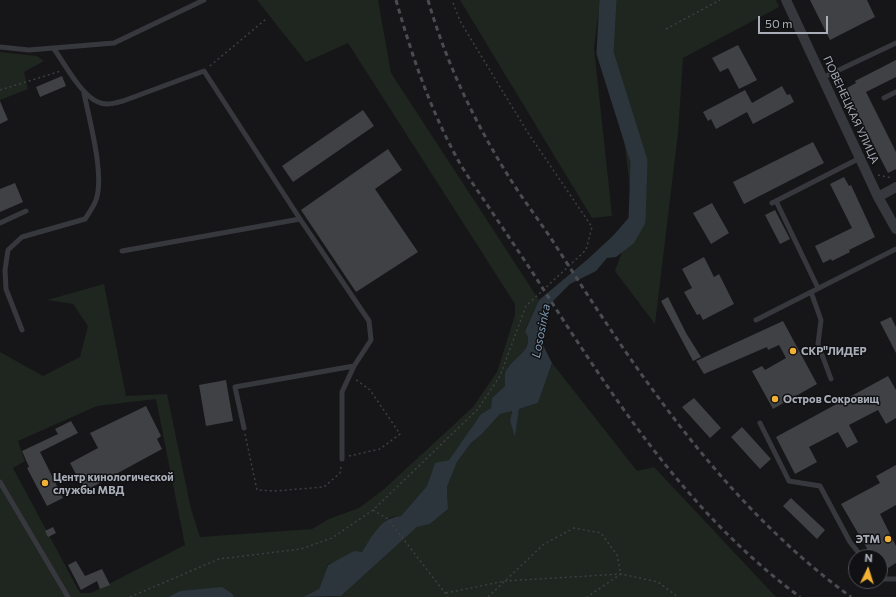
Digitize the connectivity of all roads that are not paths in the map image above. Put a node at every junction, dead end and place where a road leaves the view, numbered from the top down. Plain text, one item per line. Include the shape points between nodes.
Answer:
1 (204, 0) edge
2 (786, 0) edge
3 (896, 43) edge
4 (0, 47) edge
5 (54, 49) junction
6 (822, 78) junction
7 (84, 92) junction
8 (896, 92) edge
9 (884, 98) dead end
10 (860, 158) junction
11 (896, 187) edge
12 (878, 197) junction
13 (26, 211) dead end
14 (300, 219) junction
15 (0, 222) edge
16 (896, 229) edge
17 (896, 249) edge
18 (122, 251) dead end
19 (818, 288) junction
20 (811, 292) junction
21 (756, 320) dead end
22 (22, 330) dead end
23 (354, 366) junction
24 (832, 379) dead end
25 (760, 422) dead end
26 (244, 428) road end
27 (342, 459) road end
28 (0, 482) edge
29 (856, 549) edge
30 (68, 597) edge

1 - 5 lane via 114,43
2 - 6 street, ПОВЕНЕЦКАЯ УЛИЦА
3 - 6 lane
4 - 5 lane
5 - 7 lane
6 - 10 street, ПОВЕНЕЦКАЯ УЛИЦА
7 - 14 lane via 98,102 111,104 204,71
7 - 22 lane via 99,183 96,200 85,219 22,237 8,250 6,289
8 - 9 lane
10 - 12 street, ПОВЕНЕЦКАЯ УЛИЦА
10 - 19 lane via 774,202
11 - 12 street
12 - 16 street, ПОВЕНЕЦКАЯ УЛИЦА
13 - 15 lane
14 - 18 lane
14 - 23 lane via 368,321 371,340
17 - 19 lane
19 - 20 lane
20 - 21 lane
20 - 24 lane via 821,320 818,344
23 - 26 lane via 235,387
23 - 27 lane via 342,392
25 - 29 lane via 789,481 820,486
28 - 30 lane

